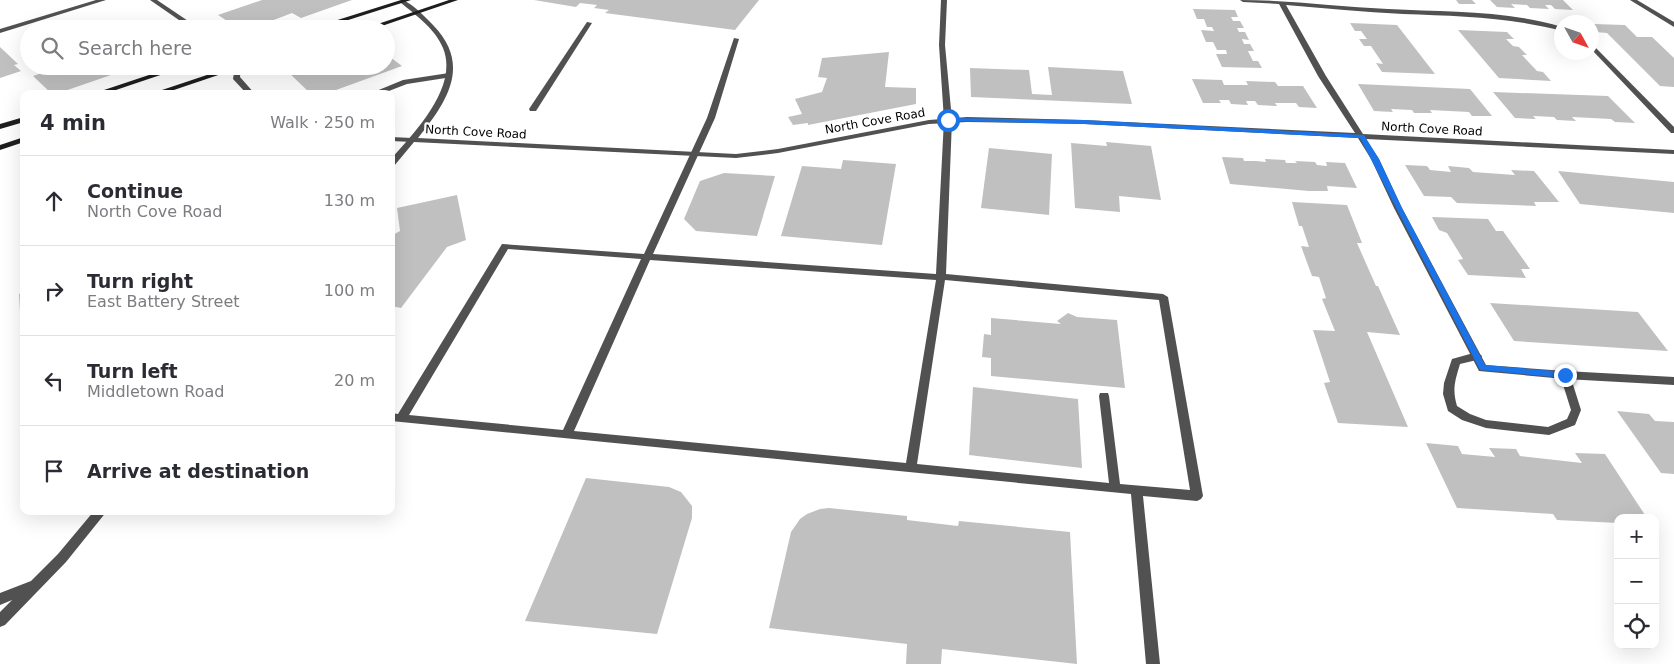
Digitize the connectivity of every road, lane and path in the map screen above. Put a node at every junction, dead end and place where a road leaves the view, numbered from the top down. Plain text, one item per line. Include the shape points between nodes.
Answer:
1 (103, 0) edge
2 (153, 0) edge
3 (404, 0) edge
4 (455, 0) edge
5 (944, 0) edge
6 (1243, 0) edge
7 (1633, 0) edge
8 (1281, 2) junction
9 (417, 13) junction
10 (1661, 17) junction
11 (1674, 17) edge
12 (34, 20) edge
13 (183, 20) edge
14 (341, 20) edge
15 (395, 20) edge
16 (589, 23) dead end
17 (20, 24) edge
18 (1674, 25) edge
19 (1554, 26) edge
20 (0, 30) edge
21 (736, 39) dead end
22 (1599, 54) edge
23 (156, 75) edge
24 (215, 75) edge
25 (237, 75) edge
26 (449, 76) junction
27 (109, 90) edge
28 (167, 90) edge
29 (247, 90) edge
30 (384, 90) edge
31 (533, 108) dead end
32 (20, 120) edge
33 (948, 120) junction
34 (0, 127) edge
35 (1674, 131) edge
36 (1362, 136) junction
37 (395, 139) edge
38 (20, 140) edge
39 (412, 140) junction
40 (0, 148) edge
41 (1674, 152) edge
42 (695, 154) junction
43 (395, 159) edge
44 (647, 258) junction
45 (941, 277) junction
46 (1477, 356) junction
47 (1565, 375) junction
48 (1674, 381) edge
49 (1104, 396) dead end
50 (396, 417) edge
51 (568, 434) junction
52 (911, 468) junction
53 (1115, 488) junction
54 (1138, 490) junction
55 (98, 515) edge
56 (37, 582) junction
57 (0, 599) edge
58 (0, 621) edge
59 (1153, 664) edge

1 - 12 street
2 - 13 street
3 - 9 street
3 - 14 street
4 - 9 street
5 - 33 street via 942,45
6 - 8 street
7 - 10 street
8 - 19 street via 1516,18
8 - 36 street via 1322,76
9 - 15 street
9 - 26 street via 439,36 447,50
10 - 11 street
10 - 18 street
16 - 31 street
17 - 20 street
21 - 42 street via 711,118
22 - 35 street
23 - 27 street
24 - 28 street
25 - 29 street
26 - 30 street via 406,82
26 - 39 street via 444,93
32 - 34 street
33 - 36 street, North Cove Road via 1084,122
33 - 42 street, North Cove Road via 778,151 736,156
33 - 45 street
36 - 41 street, North Cove Road
36 - 46 street
37 - 39 street, North Cove Road
38 - 40 street
39 - 42 street, North Cove Road
39 - 43 street
42 - 44 street
44 - 45 street
44 - 50 street via 505,246
44 - 51 street
45 - 52 street
45 - 54 street via 1163,297 1197,496
46 - 47 street via 1483,368
46 - 47 street via 1456,362 1448,394 1452,408 1486,424 1549,431 1571,422 1576,410
47 - 48 street
49 - 53 street
50 - 51 street
51 - 52 street
52 - 53 street
53 - 54 street
54 - 59 street
55 - 56 street
56 - 57 street
56 - 58 street

